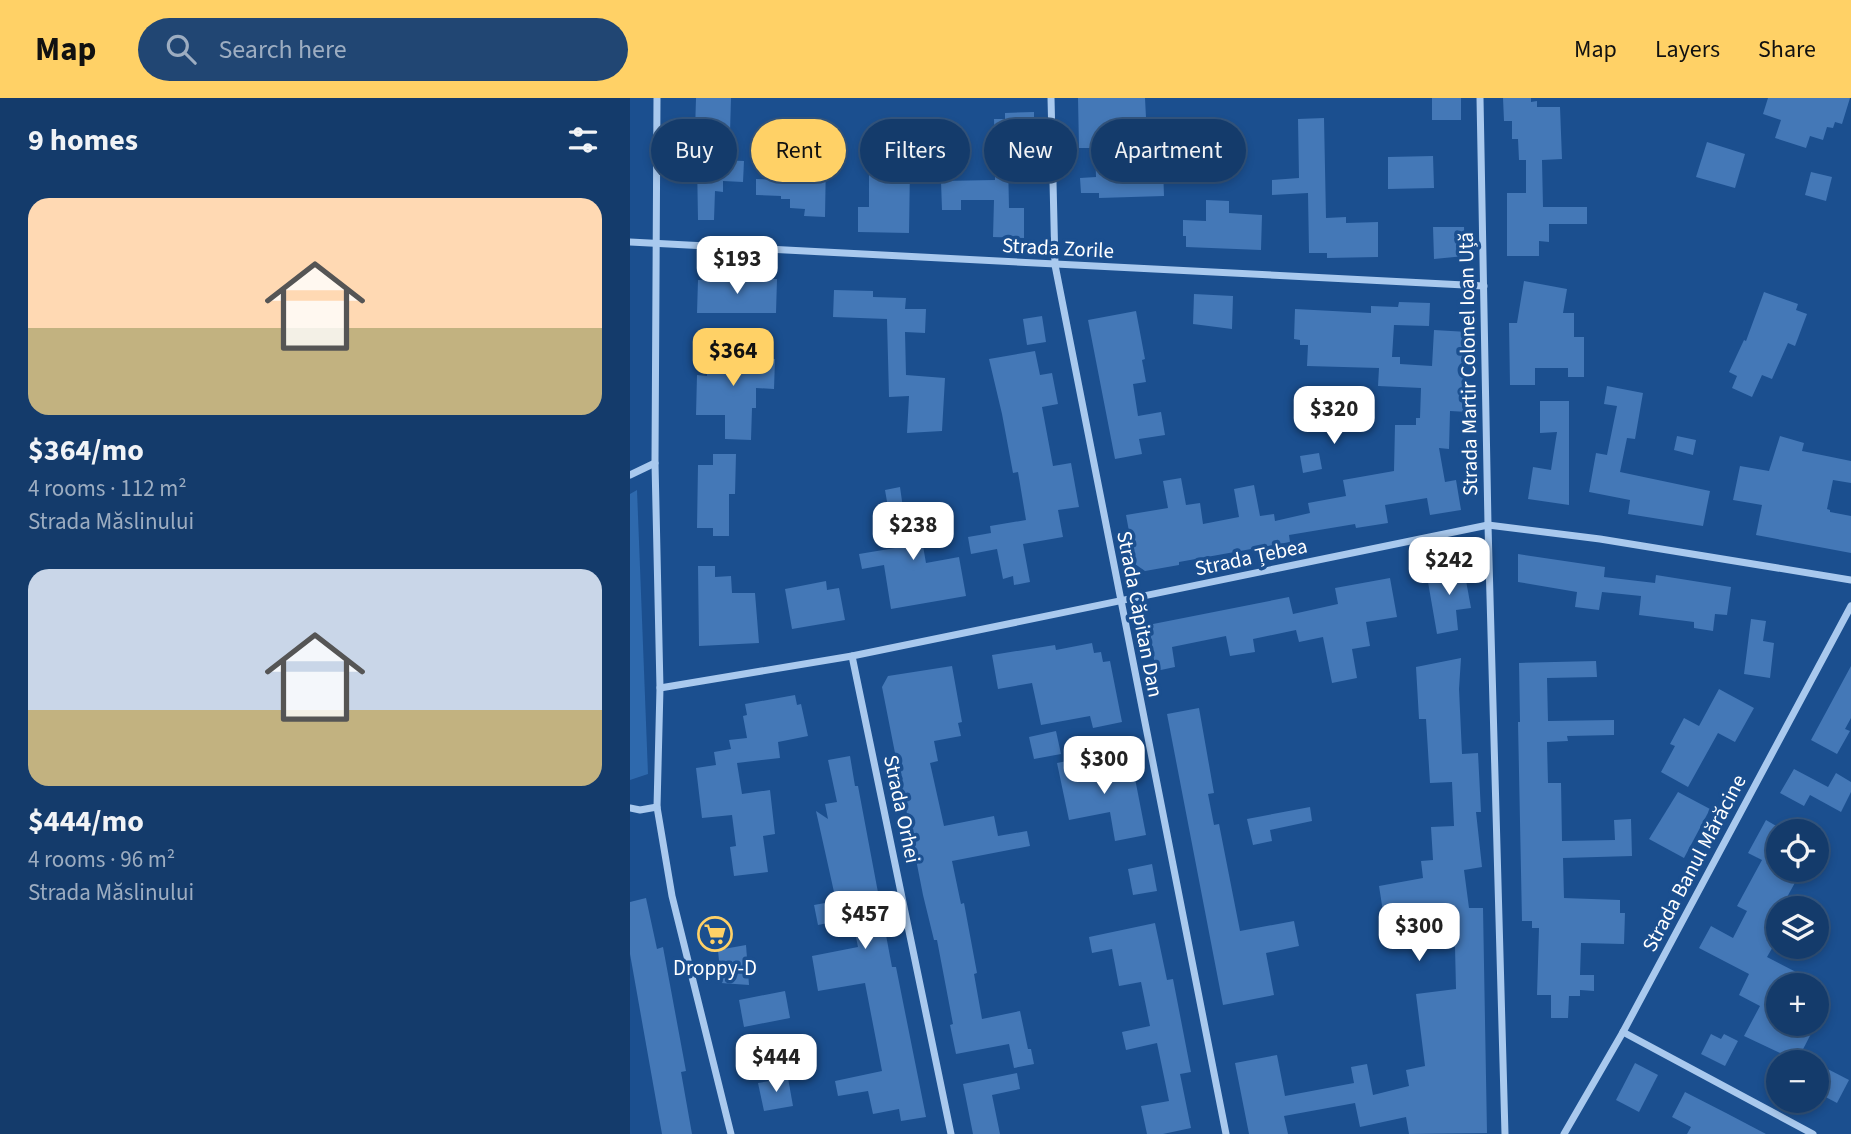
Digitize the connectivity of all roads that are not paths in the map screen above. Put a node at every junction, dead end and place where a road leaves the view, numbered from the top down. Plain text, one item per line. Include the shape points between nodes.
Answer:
1 (657, 98) edge
2 (1051, 98) edge
3 (1480, 98) edge
4 (630, 242) edge
5 (657, 243) junction
6 (1055, 265) junction
7 (1484, 286) junction
8 (655, 463) junction
9 (630, 475) edge
10 (1488, 525) junction
11 (1851, 580) edge
12 (1119, 602) junction
13 (1851, 606) edge
14 (852, 656) junction
15 (660, 688) junction
16 (657, 807) junction
17 (630, 808) edge
18 (1623, 1032) junction
19 (731, 1134) edge
20 (951, 1134) edge
21 (1226, 1134) edge
22 (1505, 1134) edge
23 (1564, 1134) edge
24 (1813, 1134) edge

1 - 5 street
2 - 6 street, Strada Căpitan Dan
3 - 7 street, Strada Martir Colonel Ioan Uță
4 - 5 street, Strada Zorile
5 - 6 street, Strada Zorile
5 - 8 street
6 - 7 street, Strada Zorile
6 - 12 street, Strada Căpitan Dan
7 - 10 street, Strada Martir Colonel Ioan Uță
8 - 9 street
8 - 15 street
10 - 11 street, Strada Țebea
10 - 12 street, Strada Țebea
10 - 22 street, Strada Martir Colonel Ioan Uță
12 - 14 street, Strada Țebea
12 - 21 street, Strada Căpitan Dan
13 - 18 street, Strada Banul Mărăcine
14 - 15 street, Strada Țebea
14 - 20 street, Strada Orhei
15 - 16 street
16 - 17 street
16 - 19 street via 672,896
18 - 23 street, Strada Banul Mărăcine
18 - 24 street

